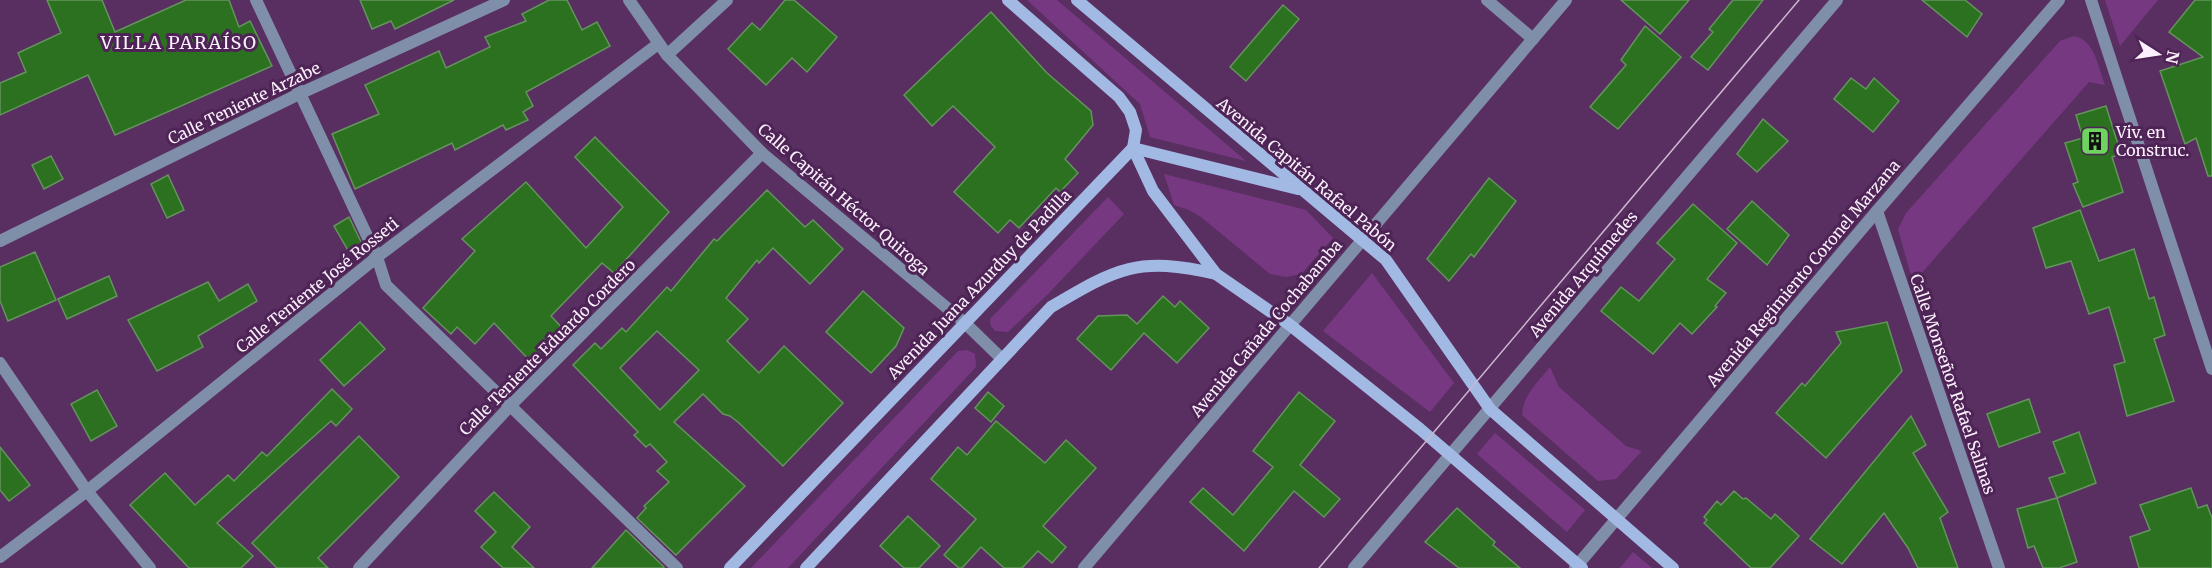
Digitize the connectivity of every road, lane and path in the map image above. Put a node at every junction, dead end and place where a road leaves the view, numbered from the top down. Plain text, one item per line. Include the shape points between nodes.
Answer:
1 (256, 0) edge
2 (504, 0) edge
3 (628, 0) edge
4 (727, 0) edge
5 (1008, 0) edge
6 (1077, 0) edge
7 (1487, 0) edge
8 (1566, 0) edge
9 (1837, 0) edge
10 (2059, 0) edge
11 (2091, 0) edge
12 (1533, 39) junction
13 (658, 44) junction
14 (667, 55) junction
15 (299, 94) junction
16 (1133, 148) junction
17 (762, 153) junction
18 (1301, 190) junction
19 (1877, 211) junction
20 (1363, 239) junction
21 (0, 241) edge
22 (377, 257) junction
23 (1216, 274) junction
24 (965, 323) junction
25 (1290, 325) junction
26 (1002, 359) junction
27 (0, 363) edge
28 (2212, 369) edge
29 (511, 405) junction
30 (1490, 409) junction
31 (1451, 456) junction
32 (87, 491) junction
33 (1616, 519) junction
34 (0, 557) edge
35 (1578, 567) edge
36 (150, 568) edge
37 (359, 568) edge
38 (677, 568) edge
39 (730, 568) edge
40 (806, 568) edge
41 (1084, 568) edge
42 (1354, 568) edge
43 (1673, 568) edge
44 (1999, 568) edge

1 - 15 street
2 - 15 street, Calle Teniente Arzabe
3 - 13 street, Calle Capitán Héctor Quiroga
4 - 14 street
5 - 16 main road via 1119,97 1136,130
6 - 18 main road, Avenida Capitán Rafael Pabón
7 - 12 street
8 - 12 street, Avenida Cañada Cochabamba
9 - 30 street, Avenida Arquímedes
10 - 19 street, Avenida Regimiento Coronel Marzana
11 - 28 street
12 - 20 street, Avenida Cañada Cochabamba
13 - 14 street, Calle Capitán Héctor Quiroga
13 - 22 street, Calle Teniente José Rosseti
14 - 17 street, Calle Capitán Héctor Quiroga
15 - 21 street, Calle Teniente Arzabe
15 - 22 street
16 - 18 main road
16 - 23 main road via 1153,191
16 - 24 main road, Avenida Juana Azurduy de Padilla
17 - 24 street, Calle Capitán Héctor Quiroga
17 - 29 street, Calle Teniente Eduardo Cordero
18 - 20 main road, Avenida Capitán Rafael Pabón
19 - 33 street, Avenida Regimiento Coronel Marzana
19 - 44 street, Calle Monseñor Rafael Salinas
20 - 25 street, Avenida Cañada Cochabamba
20 - 30 main road, Avenida Capitán Rafael Pabón via 1386,260
22 - 29 street via 386,285
22 - 32 street, Calle Teniente José Rosseti
23 - 25 main road
23 - 26 main road via 1161,264 1124,269 1051,307
24 - 26 street, Calle Capitán Héctor Quiroga
24 - 39 main road, Avenida Juana Azurduy de Padilla
25 - 31 main road
25 - 41 street, Avenida Cañada Cochabamba
26 - 40 main road
27 - 32 street
29 - 37 street, Calle Teniente Eduardo Cordero
29 - 38 street
30 - 31 street, Avenida Arquímedes
30 - 33 main road, Avenida Capitán Rafael Pabón
31 - 35 main road
31 - 42 street, Avenida Arquímedes
32 - 34 street, Calle Teniente José Rosseti
32 - 36 street
33 - 35 street, Avenida Regimiento Coronel Marzana
33 - 43 main road, Avenida Capitán Rafael Pabón

